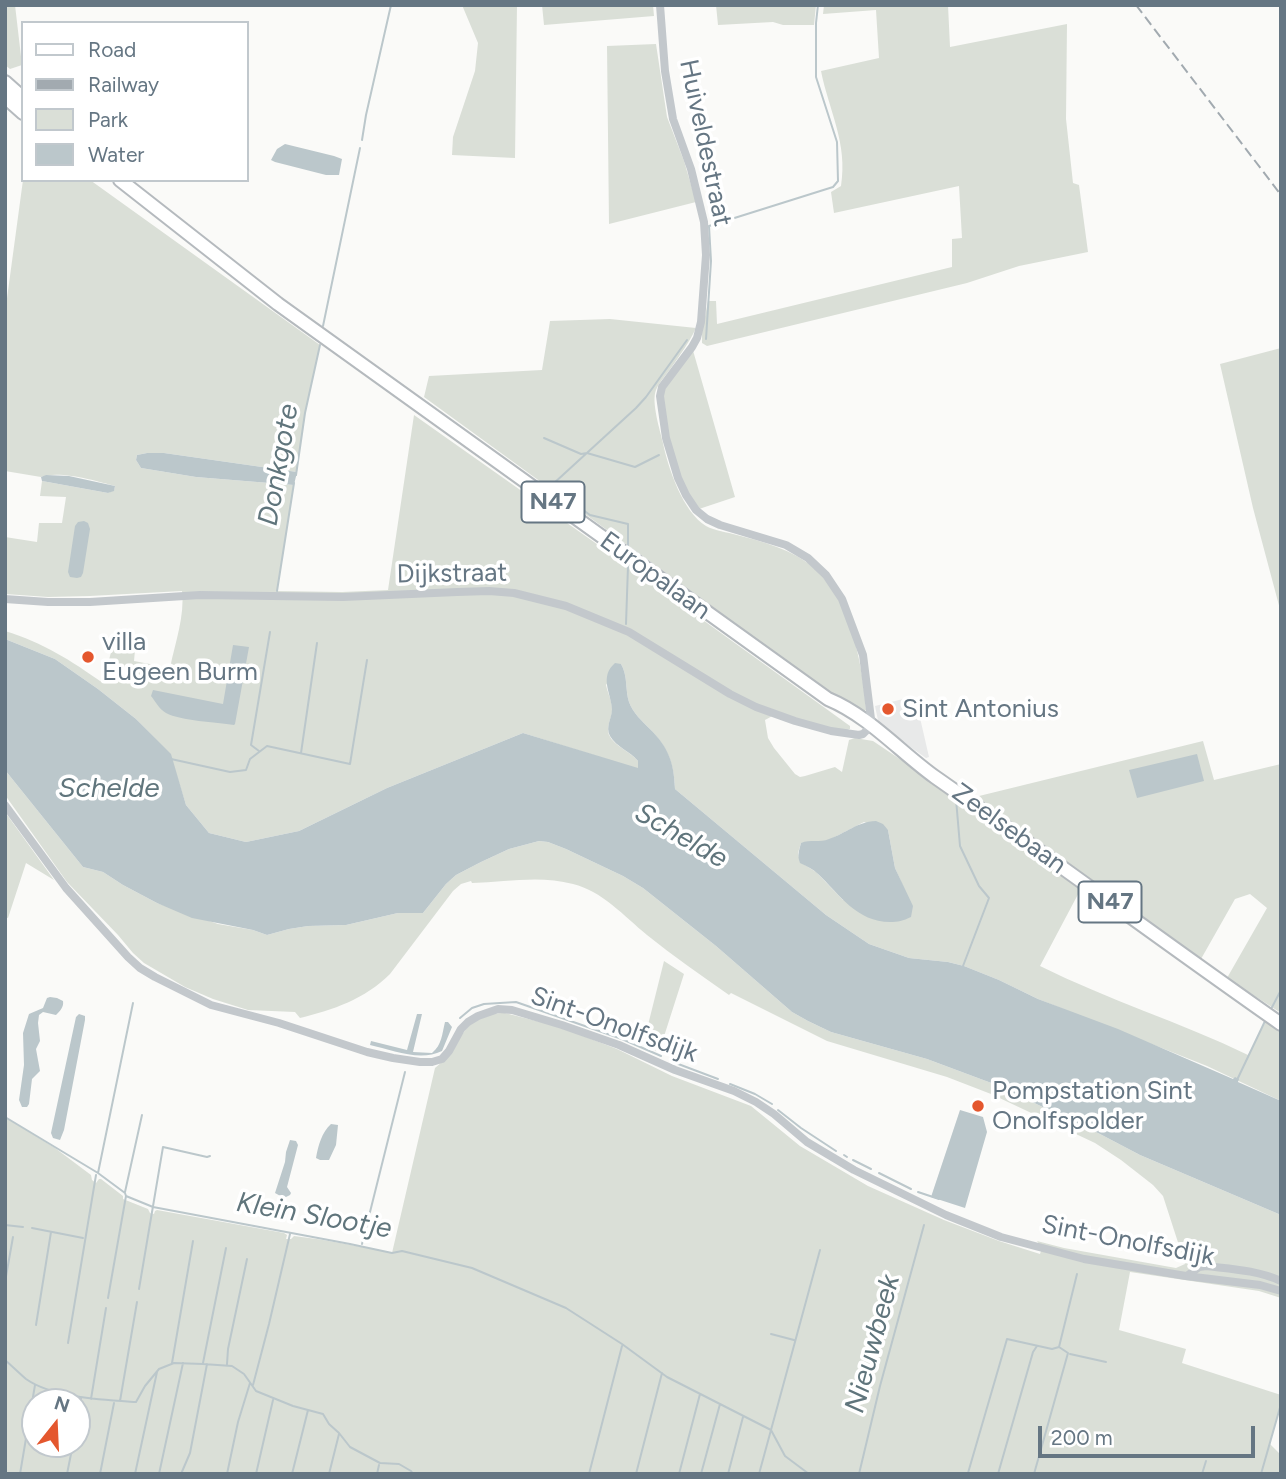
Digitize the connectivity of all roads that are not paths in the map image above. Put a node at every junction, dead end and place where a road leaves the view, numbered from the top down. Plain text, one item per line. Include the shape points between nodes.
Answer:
1 (660, 5) edge
2 (5, 82) edge
3 (21, 96) edge
4 (5, 97) edge
5 (21, 111) edge
6 (112, 182) edge
7 (123, 182) edge
8 (278, 304) junction
9 (5, 599) edge
10 (828, 699) joint
11 (868, 728) junction
12 (5, 805) edge
13 (1273, 1019) edge
14 (1186, 1276) junction
15 (1281, 1281) edge
16 (1281, 1291) edge

1 - 11 street, Huiveldestraat via 673,119 704,222 706,255 697,338 660,396 666,438 678,478 696,510 720,525 786,545 826,575 842,599 863,655 871,719
2 - 3 main road
4 - 5 main road
6 - 8 main road, Europalaan / N47
7 - 8 main road, Europalaan / N47
8 - 10 main road, Europalaan / N47
9 - 11 street, Dijkstraat via 90,602 200,595 514,593 566,606 629,632 766,711 859,735
10 - 11 main road, Zeelsebaan / N47
11 - 13 main road, Zeelsebaan / N47 via 887,746
12 - 14 street, Sint-Onolfsdijk via 66,888 128,957 155,977 211,1004 366,1052 421,1062 442,1059 461,1028 478,1016 498,1009 521,1013 619,1045 734,1091 855,1170 967,1224 1084,1259
14 - 15 street via 1206,1266
14 - 16 street, Sint-Onolfsdijk

